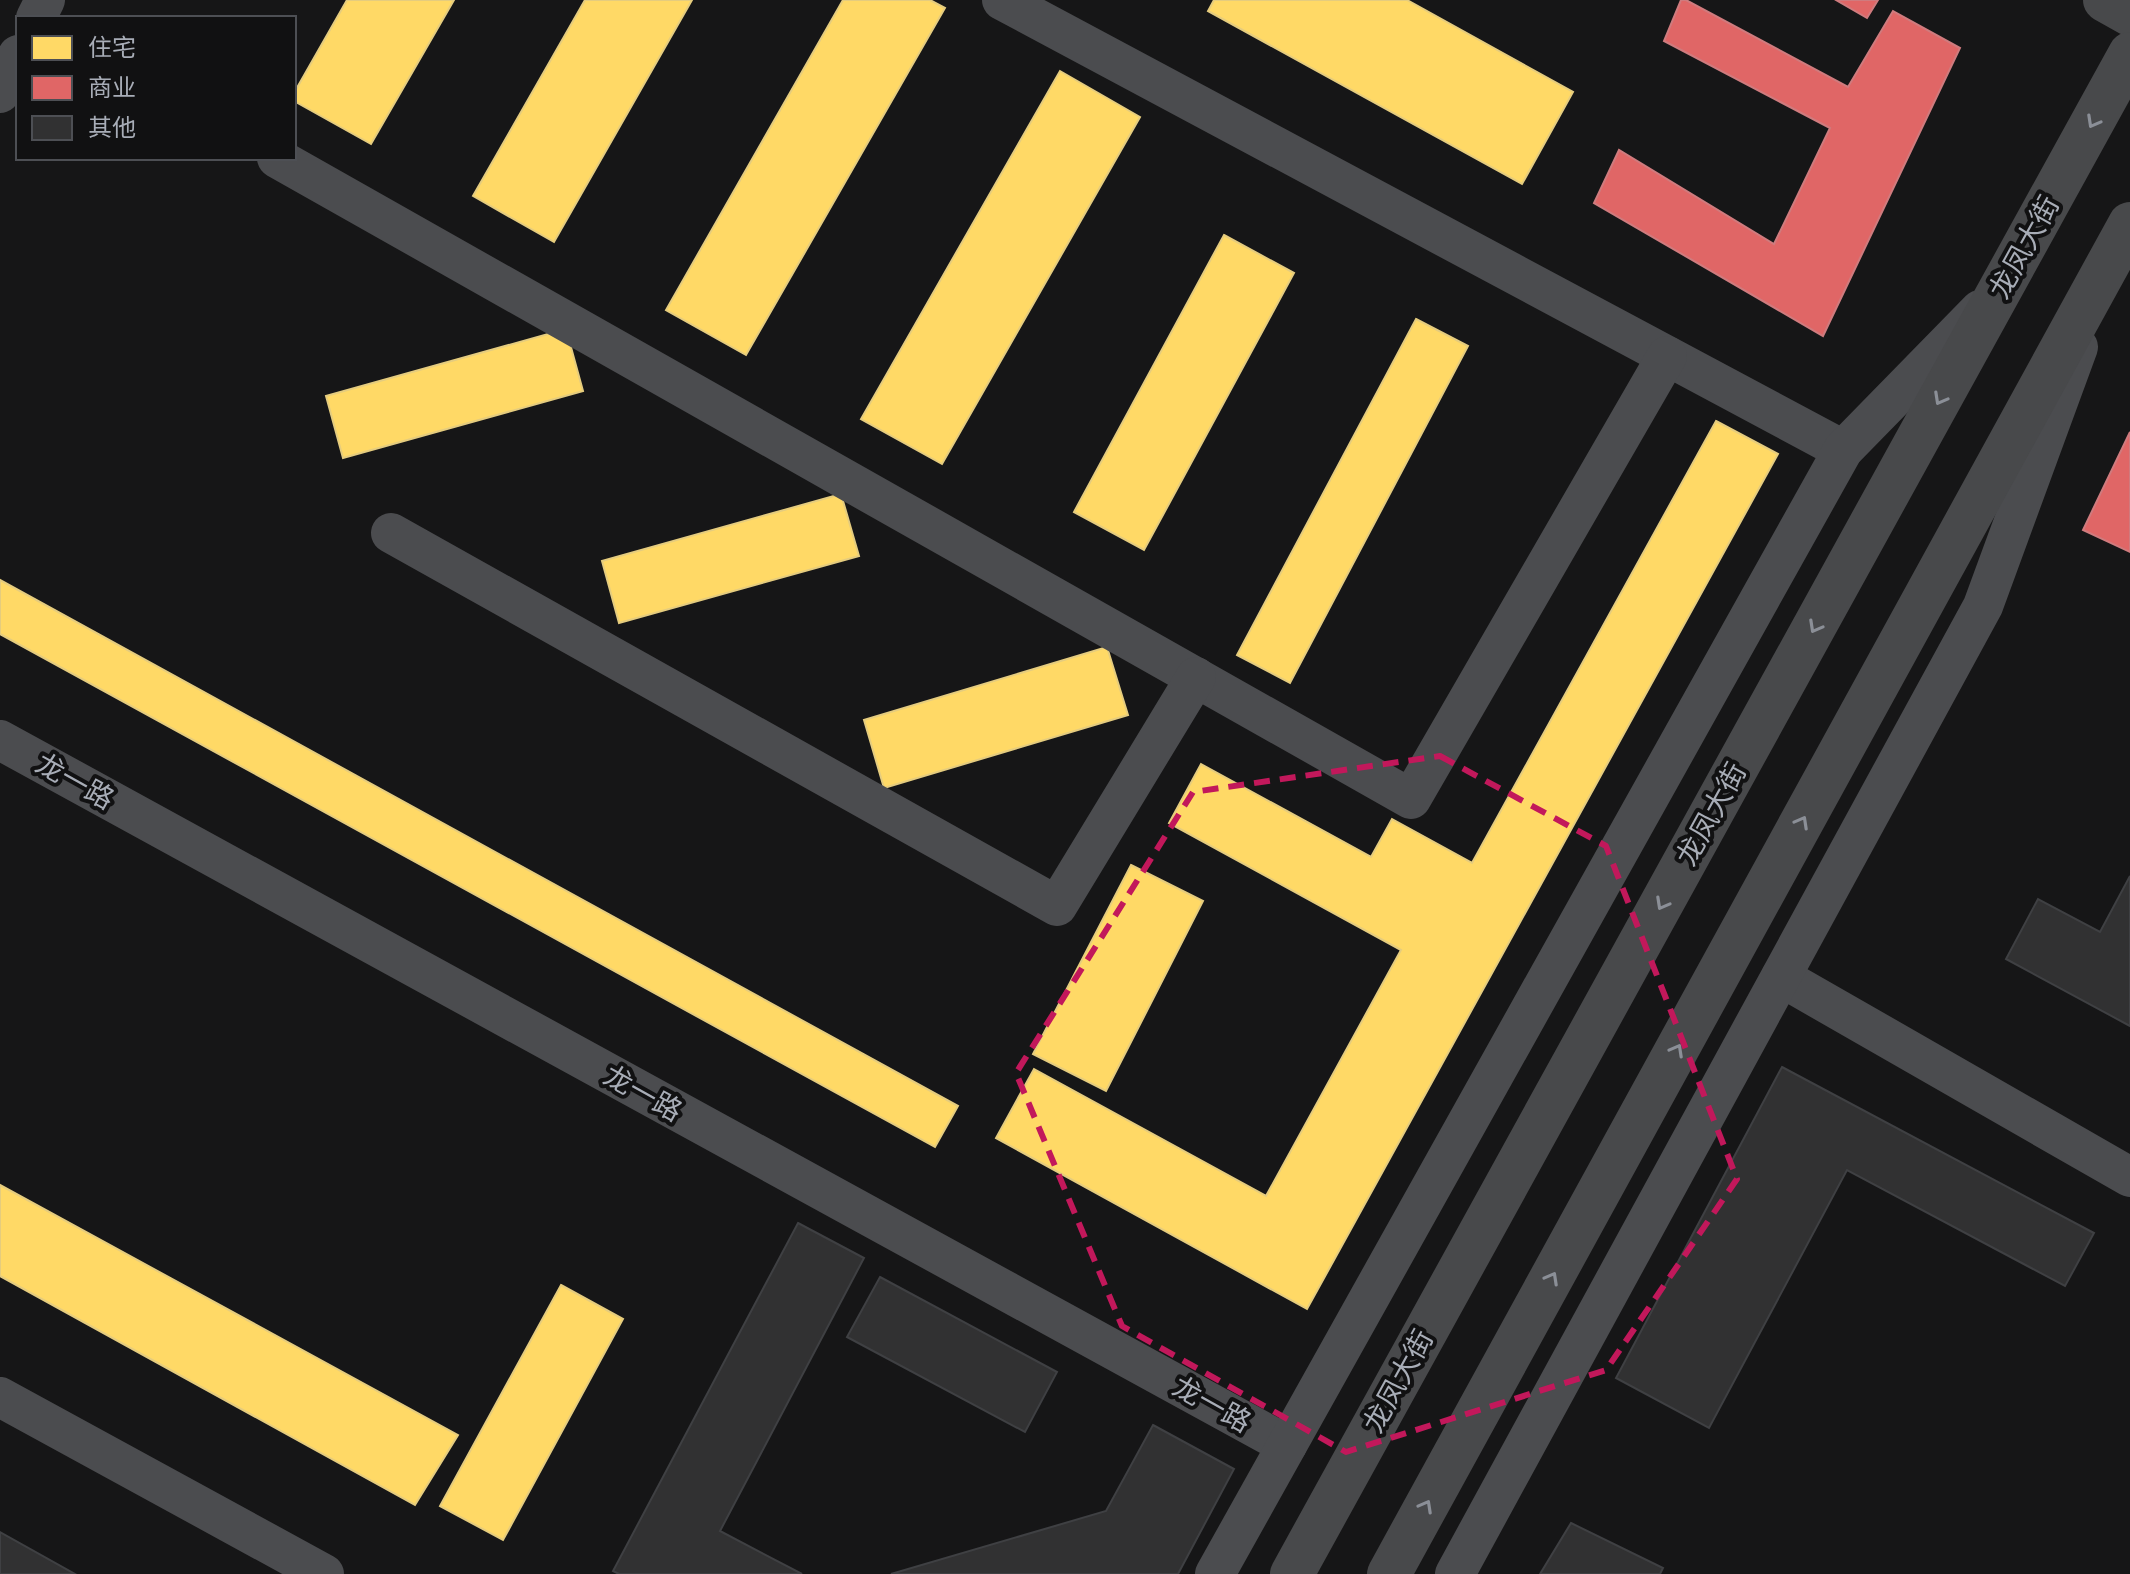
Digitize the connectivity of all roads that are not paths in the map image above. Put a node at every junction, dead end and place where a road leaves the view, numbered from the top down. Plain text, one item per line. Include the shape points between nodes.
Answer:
1 (1002, 0) edge
2 (2105, 0) edge
3 (2130, 14) edge
4 (2130, 54) edge
5 (16, 59) edge
6 (0, 93) edge
7 (281, 160) edge
8 (2120, 242) edge
9 (2002, 287) junction
10 (1667, 356) junction
11 (1843, 450) junction
12 (391, 533) dead end
13 (1196, 677) junction
14 (0, 740) edge
15 (1781, 977) junction
16 (2130, 1177) edge
17 (0, 1397) edge
18 (1287, 1445) junction
19 (324, 1574) edge
20 (1215, 1574) edge
21 (1292, 1574) edge
22 (1389, 1574) edge
23 (1455, 1574) edge

1 - 10 street
2 - 3 main road
4 -> 9 main road, 龙凤大街
5 - 6 street
7 - 13 street
8 - 15 street via 1983,606
22 -> 8 main road
9 - 11 street
9 -> 21 main road, 龙凤大街
10 - 11 street
10 - 13 street via 1411,799
11 - 18 street
12 - 13 street via 1057,906
14 - 18 street, 龙一路
15 - 16 street
15 - 23 street
17 - 19 street
18 - 20 street

